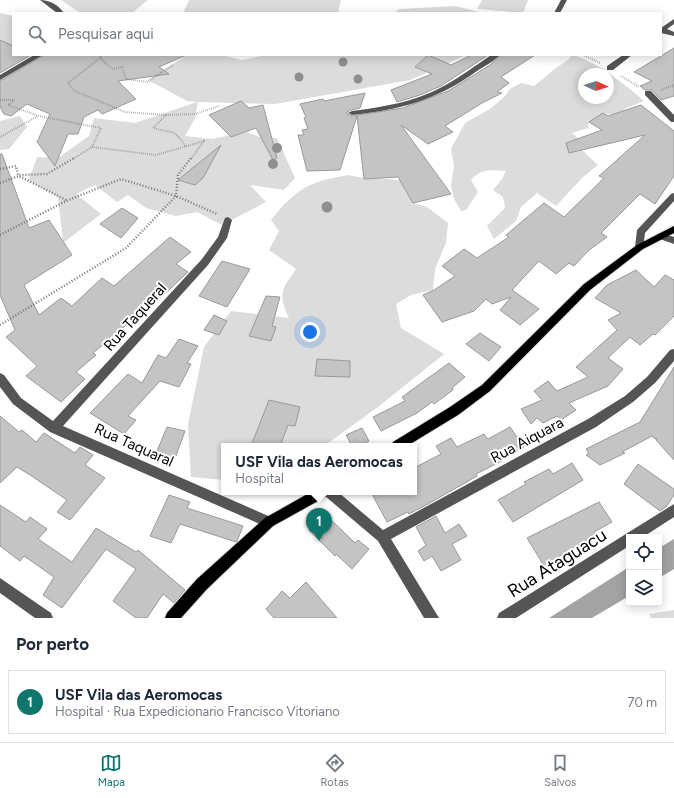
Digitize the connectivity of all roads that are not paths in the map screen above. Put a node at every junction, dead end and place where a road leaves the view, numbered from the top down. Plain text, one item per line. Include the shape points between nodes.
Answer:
1 (43, 0) edge
2 (564, 0) edge
3 (60, 12) edge
4 (558, 12) edge
5 (674, 21) edge
6 (662, 30) edge
7 (674, 34) edge
8 (37, 56) edge
9 (495, 56) edge
10 (627, 56) edge
11 (610, 68) road end
12 (0, 78) edge
13 (648, 94) road end
14 (352, 113) dead end
15 (674, 120) edge
16 (674, 196) edge
17 (228, 220) road end
18 (674, 229) edge
19 (660, 236) junction
20 (674, 241) edge
21 (640, 247) junction
22 (674, 353) edge
23 (0, 378) edge
24 (54, 428) junction
25 (403, 443) edge
26 (318, 495) edge
27 (333, 495) edge
28 (674, 510) edge
29 (269, 522) junction
30 (636, 534) edge
31 (382, 537) junction
32 (626, 541) edge
33 (0, 585) edge
34 (46, 618) edge
35 (172, 618) edge
36 (432, 618) edge
37 (504, 618) edge

1 - 3 street
2 - 4 street
5 - 6 street
6 - 7 street
8 - 12 street
9 - 14 street via 432,95 392,108
10 - 11 street
13 - 15 street
16 - 21 street via 640,232
17 - 24 street, Rua Taqueral via 222,238 205,262
18 - 19 main road
19 - 20 street
19 - 21 main road
21 - 25 main road via 587,287 486,388
22 - 31 street, Rua Aiquara via 651,380 629,399 592,423
23 - 24 street, Rua Taquaral via 18,401
24 - 29 street, Rua Taquaral
26 - 29 main road
27 - 31 street
28 - 30 street, Rua Ataguacu
29 - 35 main road via 202,584
31 - 36 street
32 - 37 street, Rua Ataguacu
33 - 34 street

